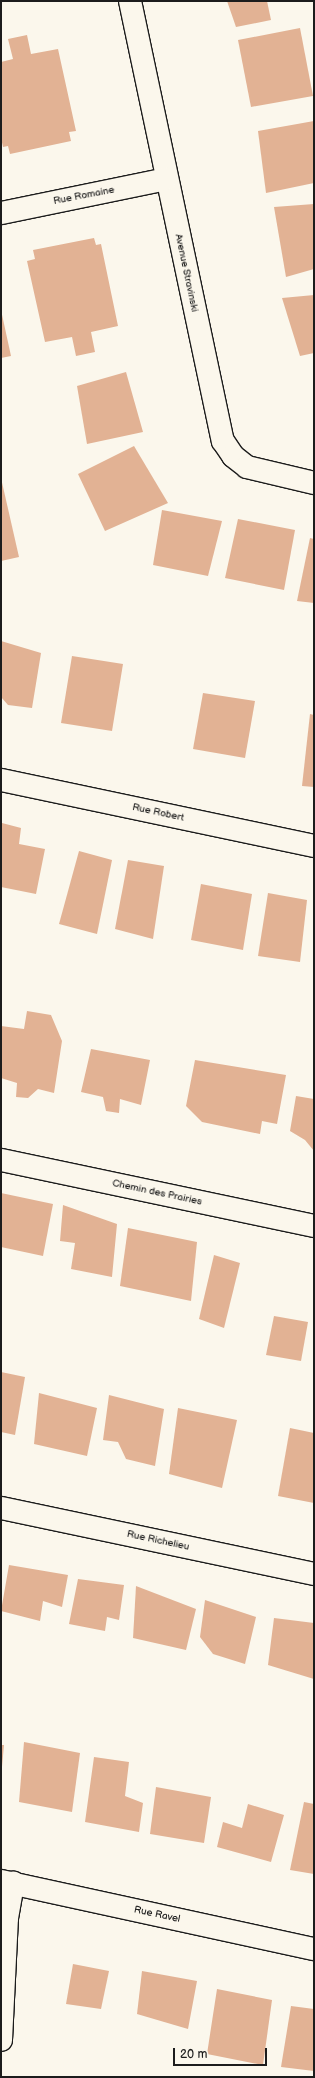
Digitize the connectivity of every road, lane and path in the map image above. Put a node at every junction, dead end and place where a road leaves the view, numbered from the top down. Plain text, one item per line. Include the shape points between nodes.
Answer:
1 (130, 1) edge
2 (166, 179) junction
3 (1, 213) edge
4 (314, 483) edge
5 (1, 780) edge
6 (314, 846) edge
7 (1, 1160) edge
8 (314, 1226) edge
9 (1, 1508) edge
10 (314, 1574) edge
11 (7, 1882) edge
12 (314, 1949) edge
13 (1, 2040) edge

1 - 2 street, Avenue Stravinski
2 - 3 street, Rue Romaine
2 - 4 street, Avenue Stravinski via 223,441 233,456 247,467
5 - 6 street, Rue Robert
7 - 8 street, Chemin des Prairies
9 - 10 street, Rue Richelieu
11 - 12 street, Rue Ravel
11 - 13 street

